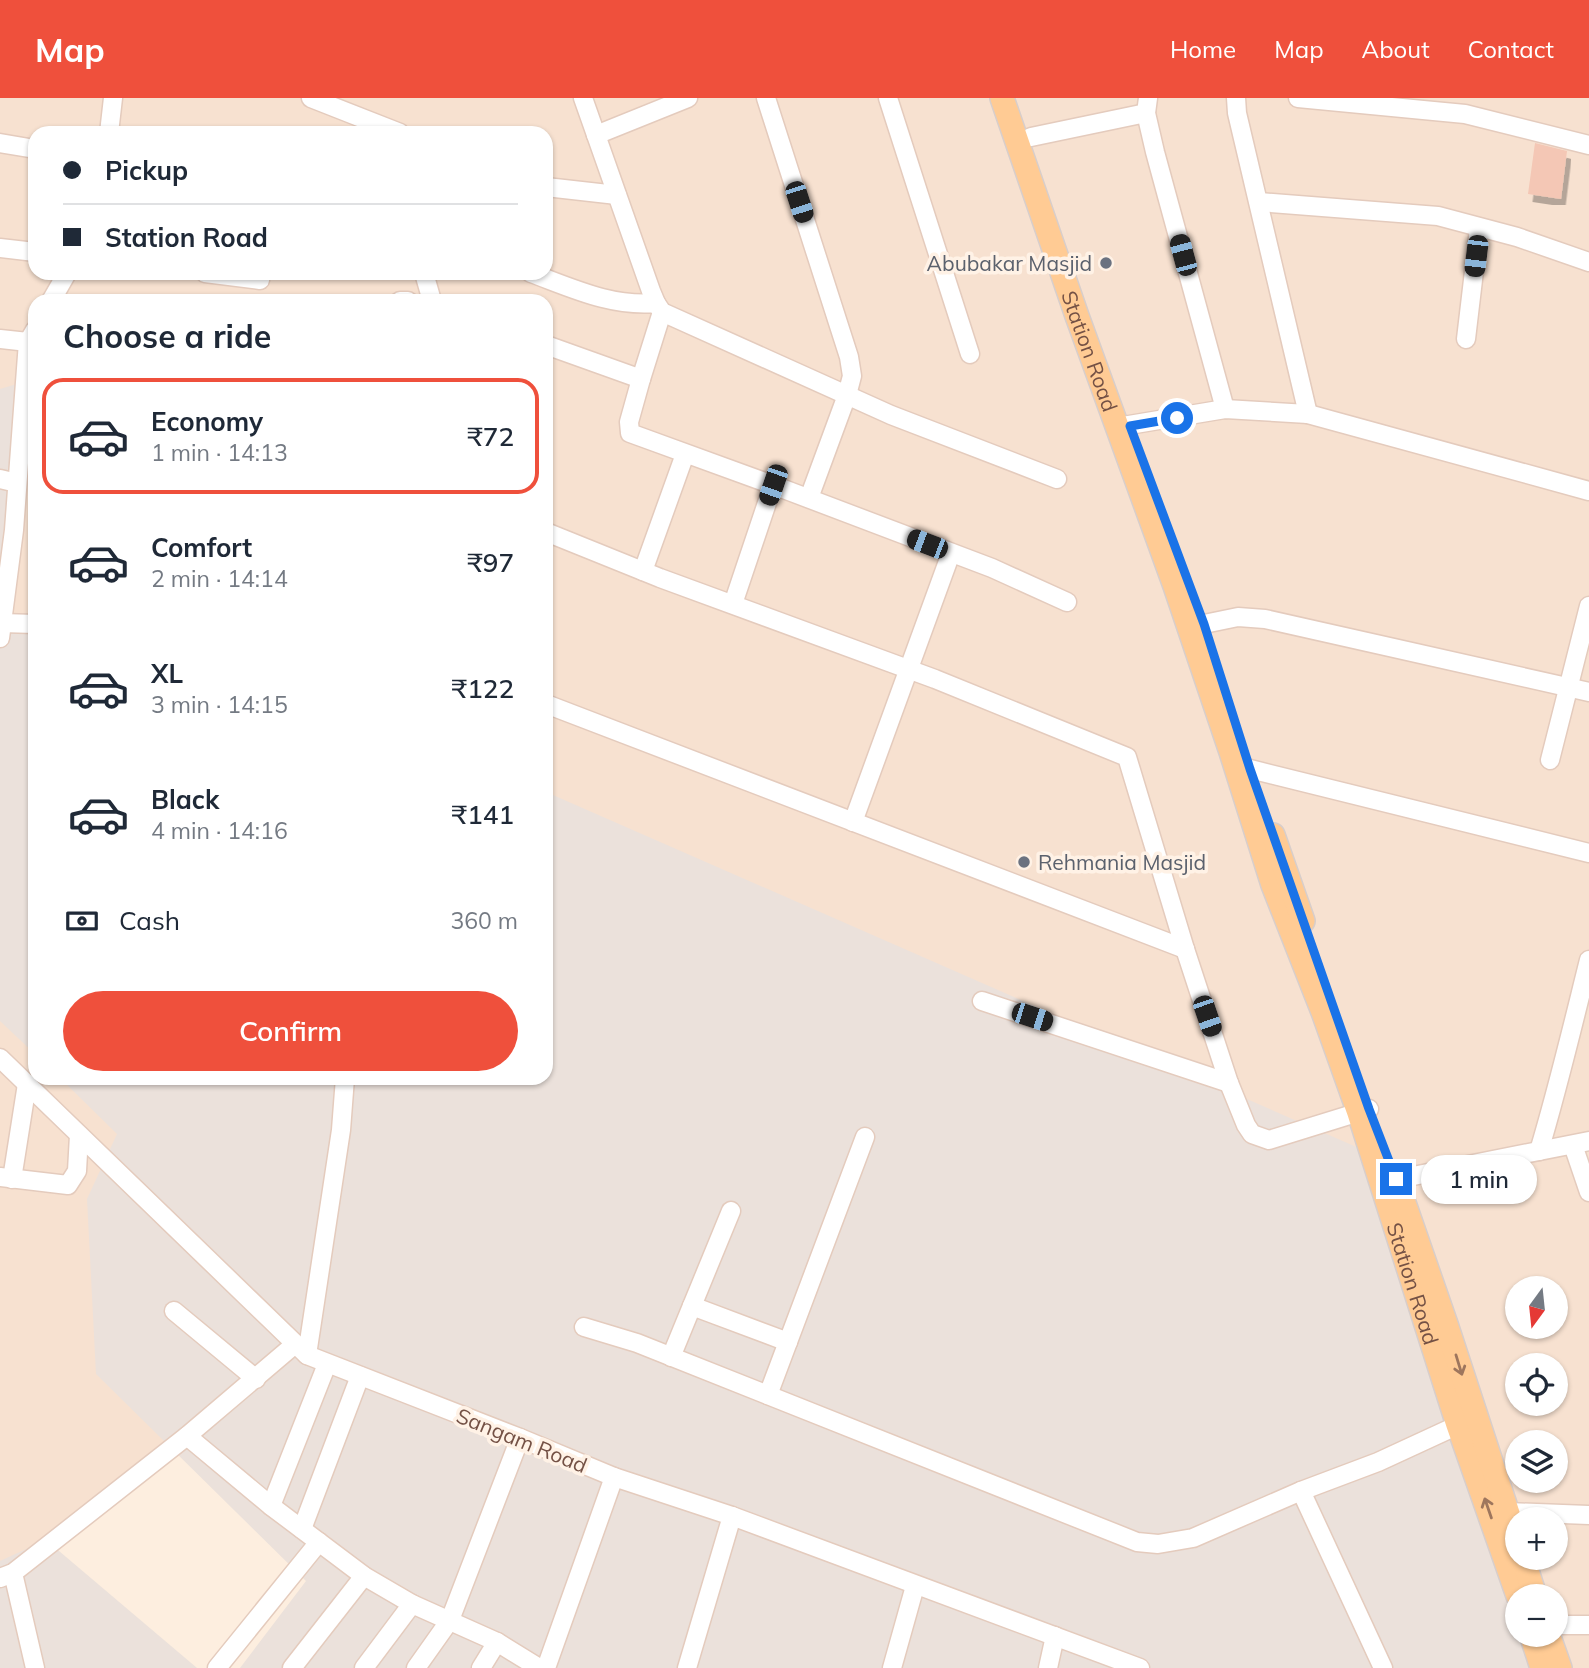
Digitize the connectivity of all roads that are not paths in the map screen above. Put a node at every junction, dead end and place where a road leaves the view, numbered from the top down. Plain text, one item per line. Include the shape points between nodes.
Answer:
1 (113, 98) edge
2 (311, 98) edge
3 (583, 98) edge
4 (688, 98) edge
5 (766, 98) edge
6 (888, 98) edge
7 (1002, 98) edge
8 (1017, 98) edge
9 (1236, 98) edge
10 (1298, 98) edge
11 (1147, 105) edge
12 (110, 126) edge
13 (382, 126) edge
14 (596, 135) junction
15 (1031, 137) junction
16 (0, 143) edge
17 (1589, 145) edge
18 (28, 148) edge
19 (553, 188) edge
20 (617, 195) junction
21 (1259, 202) junction
22 (1479, 229) junction
23 (0, 248) edge
24 (28, 251) edge
25 (1589, 262) edge
26 (550, 280) edge
27 (659, 308) junction
28 (28, 336) edge
29 (1466, 338) dead end
30 (0, 339) edge
31 (553, 348) edge
32 (970, 354) dead end
33 (28, 361) edge
34 (641, 379) junction
35 (847, 395) junction
36 (1225, 409) junction
37 (1308, 414) junction
38 (1123, 427) junction
39 (685, 454) junction
40 (1057, 479) dead end
41 (9, 481) edge
42 (773, 485) junction
43 (1589, 491) edge
44 (809, 498) junction
45 (553, 535) edge
46 (951, 553) junction
47 (643, 571) junction
48 (1067, 602) dead end
49 (733, 604) junction
50 (1589, 606) edge
51 (1204, 624) junction
52 (28, 625) edge
53 (1, 630) edge
54 (910, 670) junction
55 (1570, 688) junction
56 (1589, 692) edge
57 (553, 707) edge
58 (1550, 760) dead end
59 (1250, 769) junction
60 (853, 822) junction
61 (1589, 853) edge
62 (1185, 949) junction
63 (1589, 960) edge
64 (982, 1001) dead end
65 (0, 1058) edge
66 (1229, 1083) junction
67 (27, 1084) junction
68 (344, 1085) edge
69 (1364, 1111) junction
70 (79, 1136) junction
71 (865, 1137) dead end
72 (1581, 1143) edge
73 (1539, 1151) junction
74 (6, 1178) edge
75 (1389, 1181) junction
76 (1589, 1192) edge
77 (731, 1210) dead end
78 (692, 1306) junction
79 (174, 1311) dead end
80 (584, 1326) dead end
81 (788, 1342) junction
82 (301, 1350) junction
83 (671, 1357) junction
84 (327, 1364) junction
85 (360, 1376) junction
86 (256, 1379) junction
87 (768, 1395) junction
88 (1467, 1421) junction
89 (187, 1436) junction
90 (520, 1438) junction
91 (614, 1477) junction
92 (1301, 1491) junction
93 (271, 1506) junction
94 (1506, 1507) edge
95 (1568, 1513) edge
96 (1589, 1514) edge
97 (732, 1516) junction
98 (302, 1529) junction
99 (319, 1542) junction
100 (6, 1576) edge
101 (364, 1576) junction
102 (1515, 1584) edge
103 (915, 1586) junction
104 (412, 1604) junction
105 (450, 1620) junction
106 (1568, 1625) edge
107 (1589, 1625) edge
108 (1055, 1636) junction
109 (497, 1642) junction
110 (1535, 1647) edge
111 (1553, 1647) edge
112 (35, 1668) edge
113 (217, 1668) edge
114 (292, 1668) edge
115 (363, 1668) edge
116 (416, 1668) edge
117 (481, 1668) edge
118 (539, 1668) edge
119 (546, 1668) edge
120 (687, 1668) edge
121 (892, 1668) edge
122 (1048, 1668) edge
123 (1140, 1668) edge
124 (1383, 1668) edge
125 (1542, 1668) edge
126 (1560, 1668) edge

1 - 12 street
2 - 13 street
3 - 14 street
4 - 14 street
5 - 35 street via 849,357 852,376
6 - 32 street
7 - 38 main road, Station Road
8 - 15 main road, Station Road
9 - 21 street
10 - 17 street via 1465,114
11 - 15 street
11 - 36 street
14 - 20 street
15 - 38 main road, Station Road
16 - 18 street
19 - 20 street
20 - 27 street
21 - 22 street via 1438,216
21 - 37 street
22 - 25 street
22 - 29 street
23 - 24 street
26 - 27 street via 601,299
27 - 34 street
27 - 35 street
28 - 30 street
31 - 34 street
33 - 41 street
34 - 39 street via 630,433
35 - 40 street
35 - 44 street
36 - 37 street
36 - 38 street
37 - 43 street
38 - 51 main road, Station Road
38 - 69 main road, Station Road via 1273,885
39 - 42 street
39 - 47 street
41 - 53 street
42 - 44 street
42 - 49 street
44 - 46 street
45 - 47 street
46 - 48 street
46 - 54 street
47 - 49 street
49 - 54 street
50 - 55 street
51 - 55 street via 1238,617 1265,619
51 - 59 main road, Station Road
52 - 53 street
54 - 60 street
54 - 62 street via 1127,757
55 - 56 street
55 - 58 street
57 - 60 street
59 - 61 street
59 - 69 main road, Station Road
60 - 62 street
62 - 66 street
63 - 73 street
64 - 66 street
65 - 67 street, Sangam Road
66 - 69 street via 1246,1125 1260,1139
67 - 70 street, Sangam Road
67 - 74 street
68 - 82 street via 341,1130
69 - 75 main road, Station Road
70 - 74 street via 77,1171 68,1185
70 - 82 street, Sangam Road
71 - 81 street
72 - 73 street
72 - 76 street
73 - 75 street
75 - 88 main road, Station Road via 1446,1324
77 - 78 street
78 - 81 street
78 - 83 street
79 - 86 street
80 - 83 street
81 - 87 street
82 - 84 street, Sangam Road
82 - 86 street
83 - 87 street
84 - 85 street, Sangam Road
84 - 93 street
85 - 90 street, Sangam Road
85 - 98 street
86 - 89 street
87 - 92 street via 1137,1542 1193,1538
88 - 92 street
88 - 94 main road, Station Road
102 -> 88 main road, Station Road
89 - 93 street
89 - 100 street
90 - 91 street, Sangam Road
90 - 105 street
91 - 97 street, Sangam Road
91 - 119 street
92 - 124 street
93 - 98 street
95 - 96 street
97 - 103 street, Sangam Road
97 - 120 street
98 - 99 street
99 - 101 street
99 - 113 street
100 - 112 street
101 - 104 street
101 - 114 street
103 - 108 street, Sangam Road
103 - 121 street
104 - 105 street
104 - 115 street
105 - 109 street
105 - 116 street
106 - 107 street
108 - 122 street
108 - 123 street, Sangam Road
109 - 117 street
109 - 118 street
110 - 125 main road
111 - 126 main road

